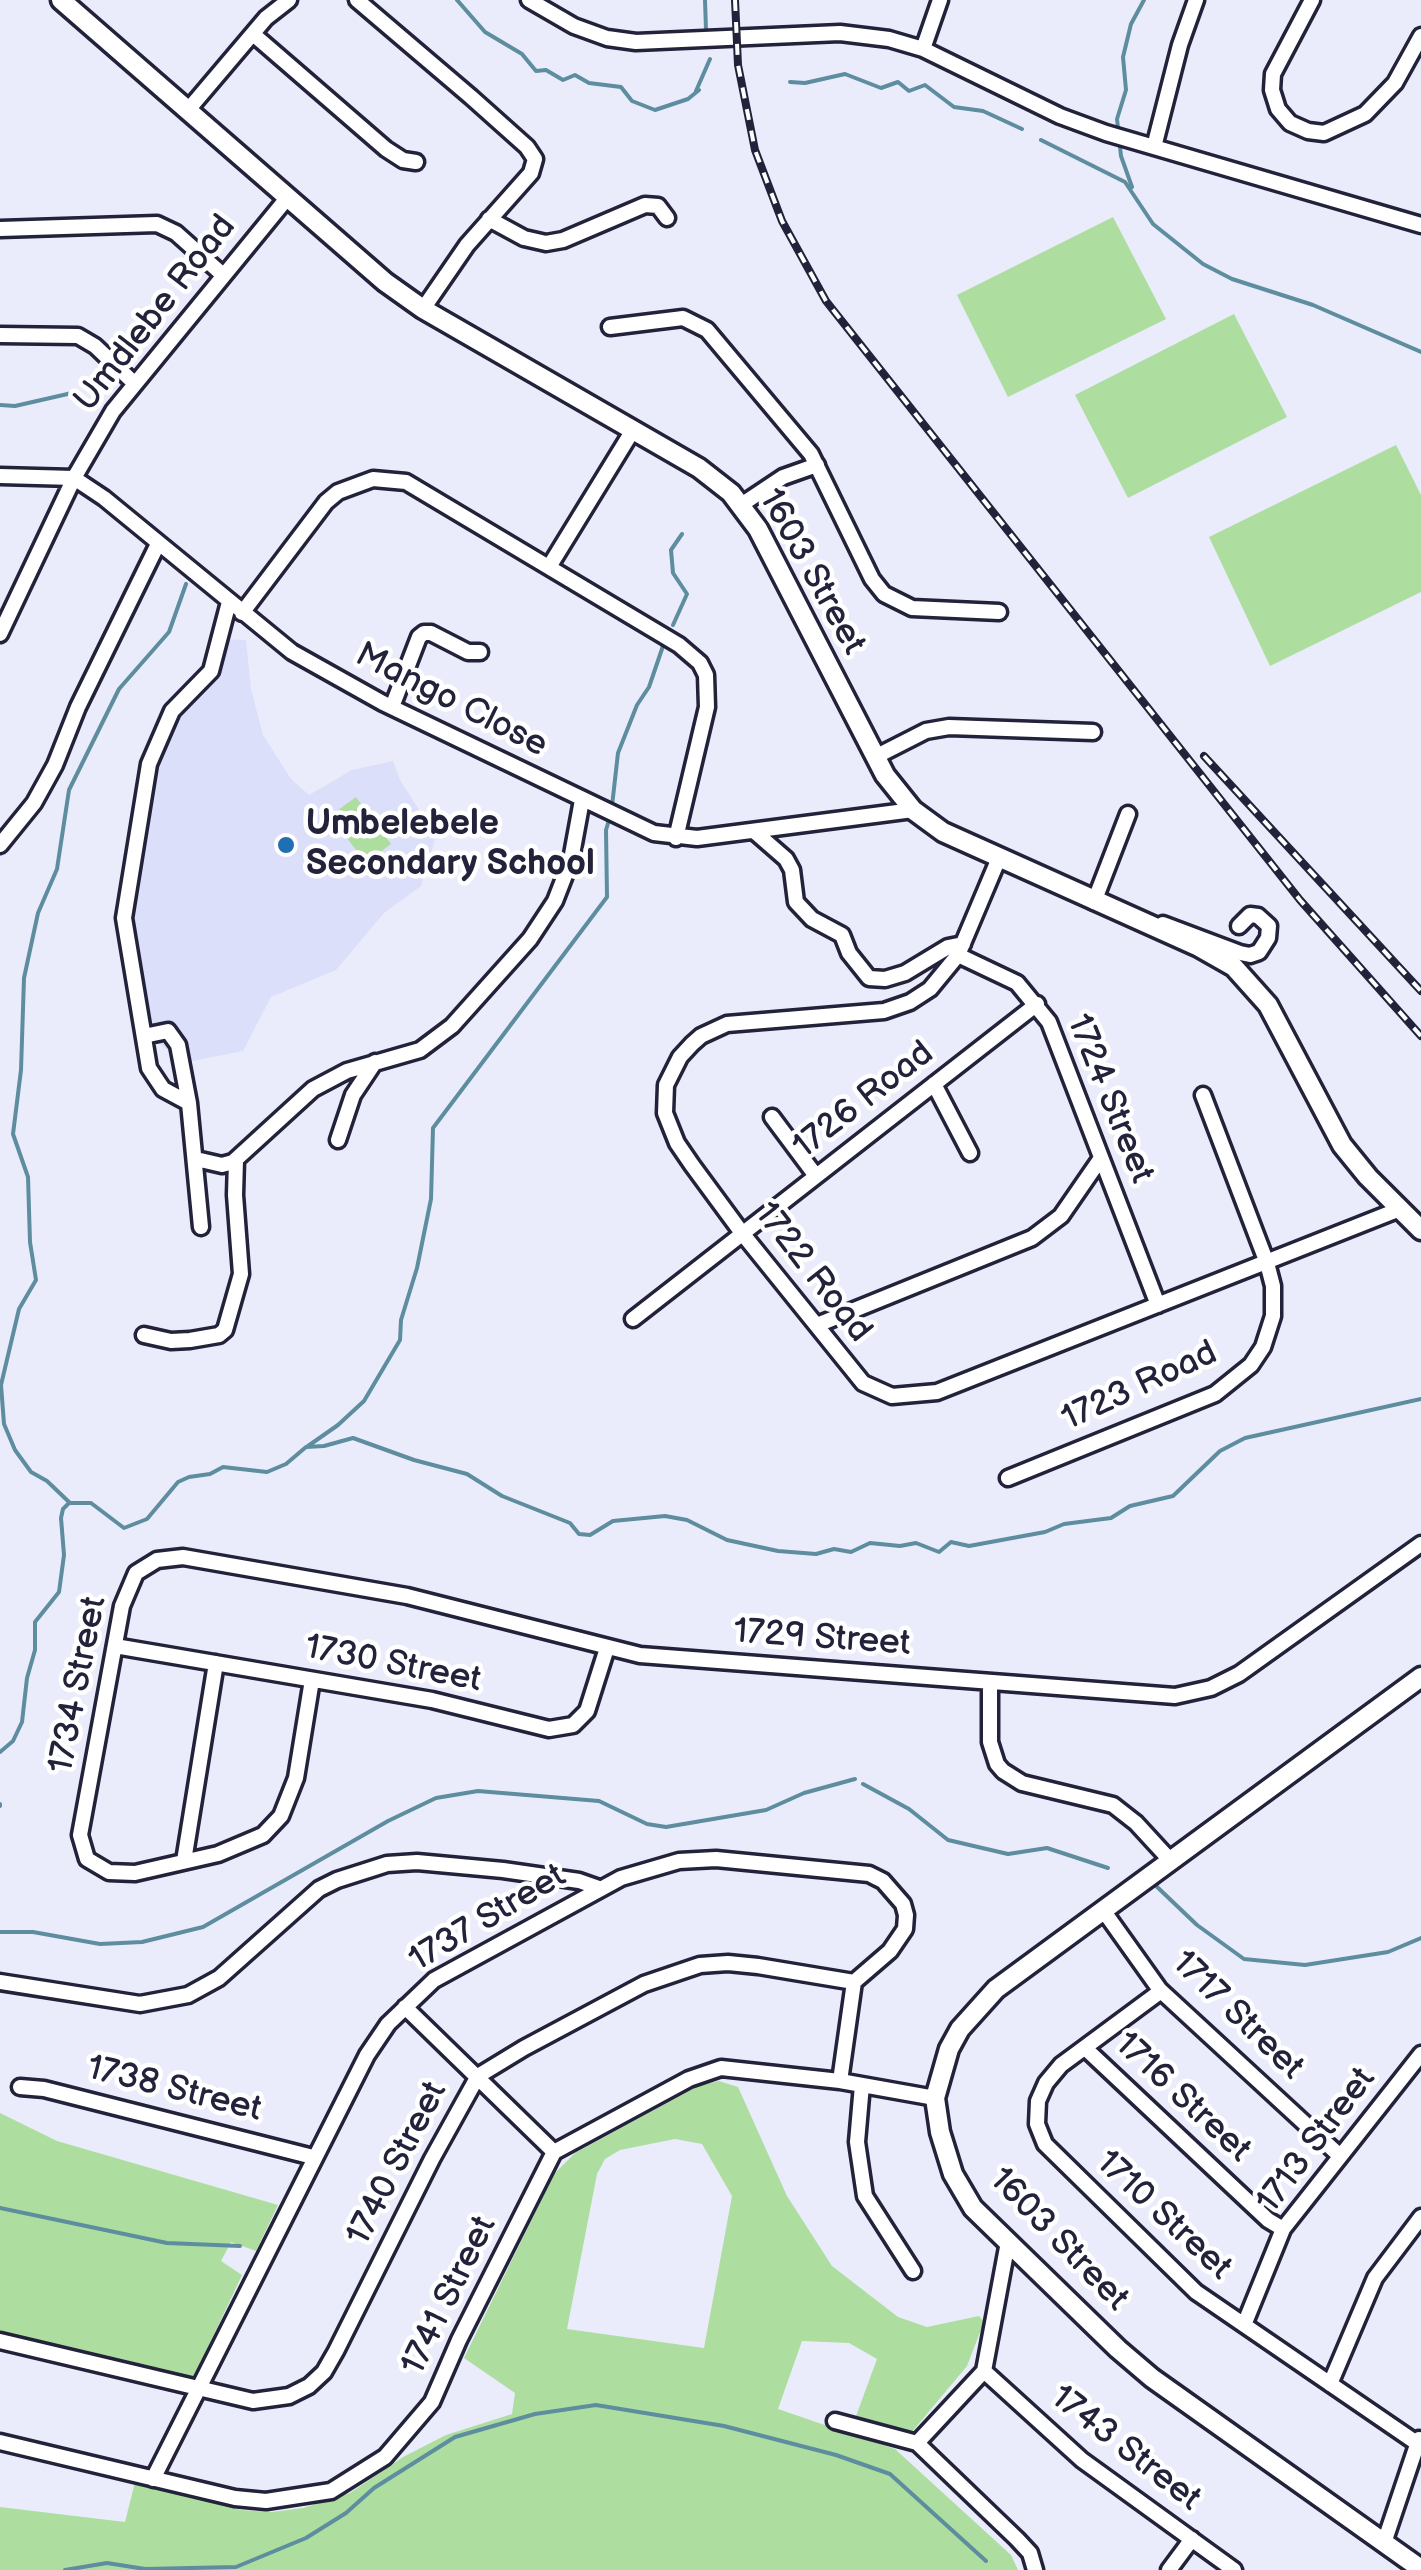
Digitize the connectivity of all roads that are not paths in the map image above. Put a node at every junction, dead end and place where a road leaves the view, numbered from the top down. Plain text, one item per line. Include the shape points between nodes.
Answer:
1 (61, 0) edge
2 (289, 0) edge
3 (357, 0) edge
4 (529, 0) edge
5 (940, 0) edge
6 (1196, 0) edge
7 (1312, 0) edge
8 (253, 34) junction
9 (1421, 36) edge
10 (923, 49) junction
11 (188, 110) junction
12 (1154, 147) junction
13 (416, 162) dead end
14 (288, 198) junction
15 (667, 218) dead end
16 (488, 219) junction
17 (1421, 225) edge
18 (0, 229) edge
19 (223, 274) junction
20 (422, 309) junction
21 (610, 327) dead end
22 (0, 336) edge
23 (133, 382) junction
24 (634, 430) junction
25 (816, 465) junction
26 (7, 476) edge
27 (74, 478) junction
28 (741, 505) junction
29 (158, 544) junction
30 (548, 567) junction
31 (229, 602) junction
32 (999, 612) dead end
33 (242, 613) junction
34 (1, 628) edge
35 (480, 652) dead end
36 (392, 708) junction
37 (1092, 732) dead end
38 (875, 757) junction
39 (582, 800) junction
40 (912, 810) junction
41 (1128, 814) dead end
42 (756, 832) junction
43 (676, 838) junction
44 (0, 845) edge
45 (999, 858) junction
46 (1094, 902) junction
47 (1142, 922) junction
48 (1239, 926) dead end
49 (960, 949) junction
50 (1037, 1004) junction
51 (144, 1036) junction
52 (376, 1062) junction
53 (934, 1084) junction
54 (1203, 1095) dead end
55 (189, 1103) junction
56 (772, 1117) dead end
57 (338, 1140) dead end
58 (970, 1153) dead end
59 (196, 1158) junction
60 (1100, 1158) junction
61 (236, 1160) junction
62 (816, 1176) junction
63 (1400, 1209) junction
64 (202, 1227) dead end
65 (1421, 1230) edge
66 (742, 1233) junction
67 (1267, 1263) junction
68 (1158, 1305) junction
69 (633, 1318) dead end
70 (817, 1325) junction
71 (144, 1334) dead end
72 (1008, 1478) dead end
73 (1421, 1544) edge
74 (182, 1557) joint
75 (116, 1646) junction
76 (606, 1648) junction
77 (216, 1662) junction
78 (1421, 1677) edge
79 (312, 1680) junction
80 (990, 1682) junction
81 (1170, 1860) junction
82 (184, 1862) junction
83 (599, 1888) junction
84 (1103, 1910) junction
85 (0, 1982) edge
86 (854, 1982) junction
87 (1162, 1991) junction
88 (404, 2007) junction
89 (1085, 2048) junction
90 (1421, 2054) edge
91 (478, 2076) junction
92 (840, 2081) junction
93 (862, 2085) junction
94 (20, 2087) dead end
95 (935, 2098) junction
96 (554, 2152) junction
97 (313, 2156) junction
98 (1340, 2156) junction
99 (1421, 2218) edge
100 (1284, 2230) junction
101 (1008, 2242) junction
102 (913, 2271) dead end
103 (1244, 2325) junction
104 (0, 2341) edge
105 (984, 2370) junction
106 (1330, 2384) junction
107 (200, 2389) junction
108 (835, 2421) dead end
109 (0, 2442) edge
110 (1420, 2442) edge
111 (917, 2443) junction
112 (153, 2479) junction
113 (1192, 2539) junction
114 (1384, 2543) junction
115 (1421, 2569) edge
116 (1035, 2570) edge
117 (1169, 2570) edge
118 (1234, 2570) edge

1 - 11 street, 1603 Street
2 - 8 street
3 - 16 street via 532,154 532,173
4 - 10 street via 574,26 636,42 863,34
5 - 10 street
6 - 12 street
7 - 9 street via 1273,74 1272,90 1290,123 1308,131 1324,133 1365,114 1395,83
8 - 11 street
8 - 13 street via 386,149
10 - 12 street via 1060,116
11 - 14 street, 1603 Street
12 - 17 street
14 - 19 street, Umdlebe Road
14 - 20 street, 1603 Street
15 - 16 street via 658,206 645,205 546,244
16 - 20 street
18 - 19 street via 158,224
19 - 23 street, Umdlebe Road
20 - 24 street, 1603 Street
21 - 25 street via 674,318 700,325
22 - 23 street via 78,336
23 - 27 street, Umdlebe Road
24 - 28 street, 1603 Street via 699,468
24 - 30 street
25 - 28 street
25 - 32 street via 872,579 892,601
26 - 27 street
27 - 29 street, Mango Close
27 - 34 street, Umdlebe Road
28 - 38 street, 1603 Street
29 - 31 street, Mango Close
29 - 44 street via 41,790
30 - 33 street via 406,482 372,479 326,502
30 - 43 street via 678,644 706,675 702,732
31 - 33 street, Mango Close
31 - 51 street via 210,671 172,711 145,780 124,918
33 - 36 street, Mango Close via 292,652
35 - 36 street via 424,633
36 - 39 street, Mango Close
37 - 38 street via 949,727
38 - 40 street, 1603 Street
39 - 43 street, Mango Close
39 - 52 street via 563,884 530,939 432,1044
40 - 42 street, Mango Close
40 - 45 street, 1603 Street
41 - 46 street
42 - 43 street, Mango Close
42 - 49 street via 786,859 796,902 842,935 869,978 905,972 948,948
45 - 46 street, 1603 Street
45 - 49 street, 1722 Road
46 - 47 street, 1603 Street
47 - 48 street via 1250,955 1262,949 1270,930 1265,922 1250,915
47 - 63 street, 1603 Street via 1216,956 1250,982 1342,1145
49 - 50 street, 1724 Street
49 - 66 street, 1722 Road via 930,989 897,1008 728,1024 701,1036 680,1057 666,1084 670,1128
50 - 53 street, 1726 Road
50 - 60 street, 1724 Street
51 - 55 street via 149,1068 163,1089
51 - 55 street via 168,1031 176,1038
52 - 57 street via 353,1095
52 - 61 street via 313,1089
53 - 58 street
53 - 62 street, 1726 Road
54 - 67 street, 1723 Road
55 - 59 street
56 - 62 street
59 - 61 street via 222,1165
59 - 64 street
60 - 68 street, 1724 Street
60 - 70 street via 1061,1216 1032,1238
61 - 71 street via 241,1274 225,1330 171,1341
62 - 66 street, 1726 Road
63 - 65 street, 1603 Street
63 - 67 street, 1722 Road
66 - 69 street, 1726 Road
66 - 70 street, 1722 Road
67 - 68 street, 1722 Road
67 - 72 street, 1723 Road via 1273,1316 1263,1348 1234,1381
68 - 70 street, 1722 Road via 937,1392 910,1396 882,1394 864,1384
73 - 80 street, 1729 Street via 1211,1688 1158,1696
74 - 75 street, 1734 Street via 149,1562 136,1574
74 - 76 street, 1729 Street via 462,1608
75 - 77 street, 1730 Street
75 - 82 street, 1734 Street via 80,1835 87,1859 121,1874
76 - 79 street, 1730 Street via 587,1711 561,1730
76 - 80 street, 1729 Street
77 - 79 street, 1730 Street
77 - 82 street
78 - 81 street, 1603 Street
79 - 82 street via 296,1778 276,1824 246,1844
80 - 81 street via 990,1742 1003,1771 1022,1783 1113,1805
81 - 84 street, 1603 Street
83 - 85 street via 503,1870 387,1864 319,1889 219,1978 188,1996 140,2004
83 - 86 street, 1737 Street via 649,1868 716,1858 869,1874 903,1904 905,1929
83 - 88 street, 1737 Street via 450,1969
84 - 87 street, 1717 Street
84 - 95 street, 1603 Street via 975,2010 950,2050
86 - 91 street, 1740 Street via 758,1966 700,1966 644,1984
86 - 92 street
87 - 89 street, 1710 Street
87 - 98 street, 1717 Street
88 - 91 street
88 - 97 street, 1737 Street via 377,2038
89 - 100 street, 1716 Street
89 - 103 street, 1710 Street via 1054,2074 1038,2101 1045,2144 1196,2292
90 - 98 street, 1713 Street
91 - 96 street
91 - 107 street, 1740 Street via 324,2372 309,2386 271,2401
92 - 93 street
92 - 96 street via 708,2071
93 - 95 street
93 - 102 street via 857,2142 865,2196
94 - 97 street, 1738 Street
95 - 101 street, 1603 Street via 953,2174 973,2208
96 - 112 street, 1741 Street via 432,2402 385,2457 331,2491 266,2501
97 - 107 street, 1737 Street
98 - 100 street, 1713 Street
99 - 106 street via 1375,2278
100 - 103 street, 1713 Street
101 - 105 street
101 - 114 street, 1603 Street via 1152,2378
103 - 106 street, 1710 Street
104 - 107 street, 1740 Street
105 - 111 street
105 - 113 street, 1743 Street via 1082,2460
106 - 110 street, 1710 Street
107 - 112 street, 1737 Street
108 - 111 street
109 - 112 street, 1741 Street
110 - 114 street
111 - 116 street via 1017,2539
113 - 117 street
113 - 118 street, 1743 Street
114 - 115 street, 1603 Street

